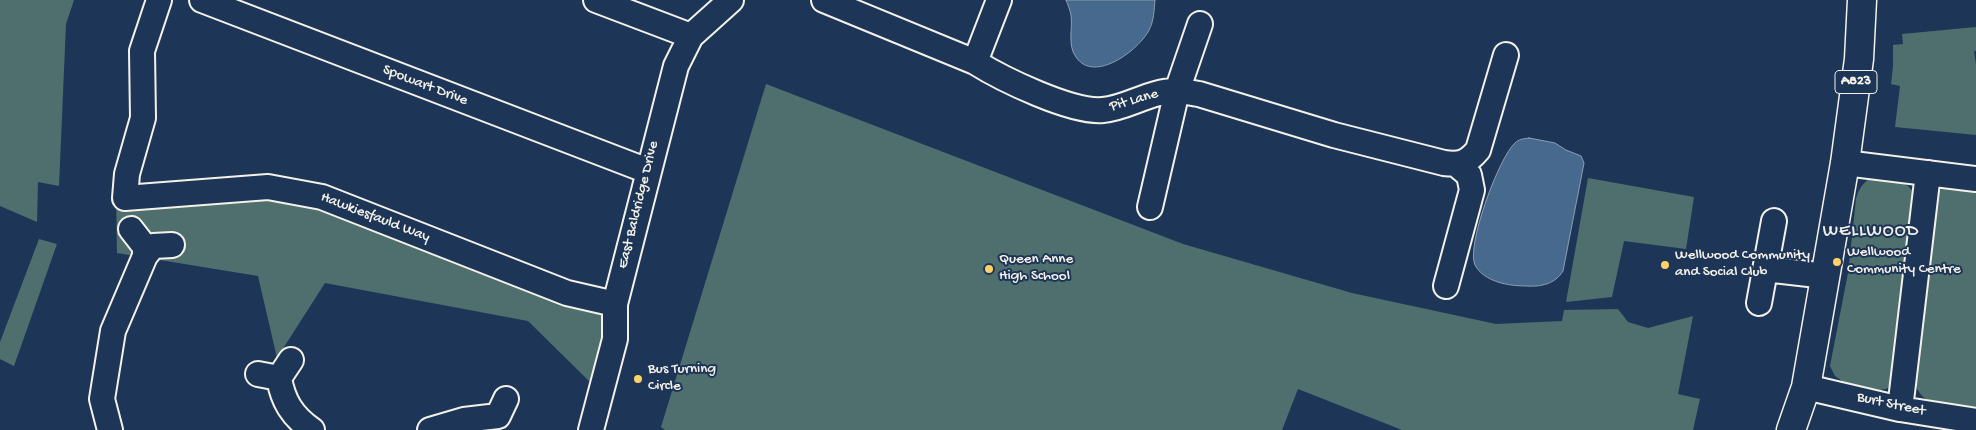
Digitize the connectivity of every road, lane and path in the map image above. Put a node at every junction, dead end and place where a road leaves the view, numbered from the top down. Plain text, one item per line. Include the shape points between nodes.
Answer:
1 (159, 0) edge
2 (202, 0) edge
3 (596, 0) edge
4 (731, 0) edge
5 (824, 0) edge
6 (999, 0) edge
7 (1862, 0) edge
8 (1200, 24) dead end
9 (691, 36) junction
10 (1506, 55) dead end
11 (975, 62) junction
12 (1177, 91) junction
13 (1845, 163) junction
14 (1456, 164) junction
15 (648, 171) junction
16 (1928, 173) junction
17 (1976, 179) edge
18 (1150, 207) dead end
19 (1774, 222) dead end
20 (131, 229) dead end
21 (172, 245) dead end
22 (145, 256) junction
23 (1765, 269) junction
24 (1826, 276) junction
25 (1446, 286) dead end
26 (1759, 303) dead end
27 (615, 304) junction
28 (276, 370) dead end
29 (1806, 387) junction
30 (1900, 409) junction
31 (502, 415) edge
32 (1976, 421) edge
33 (110, 430) edge
34 (312, 430) edge
35 (430, 430) edge
36 (591, 430) edge
37 (1791, 430) edge

1 - 27 street, Hawkiesfauld Way via 142,51 143,118 127,174 125,198 268,187 322,197 567,293
2 - 15 street, Spowart Drive
3 - 9 street
4 - 9 street, East Baldridge Drive
5 - 11 street, Pit Lane
6 - 11 street
7 - 13 main road, A823 via 1859,59
8 - 12 street
9 - 15 street, East Baldridge Drive via 676,66
10 - 14 street via 1478,150 1470,160
11 - 12 street, Pit Lane via 997,76 1083,109 1103,110 1163,92
12 - 14 street, Pit Lane via 1199,94 1427,160
12 - 18 street
13 - 16 street
13 - 24 main road, A823
14 - 25 street via 1469,175 1472,190
15 - 27 street, East Baldridge Drive
16 - 17 street
16 - 30 street
19 - 23 street
20 - 22 street via 145,247
21 - 22 street via 153,246
22 - 33 street via 113,331 102,399
23 - 24 street
23 - 26 street
24 - 29 main road, A823
27 - 36 street, East Baldridge Drive via 615,339
28 - 34 street via 282,395 290,410
29 - 30 street, Burt Street
29 - 37 main road, A823
30 - 32 street, Burt Street
31 - 35 street via 464,420

